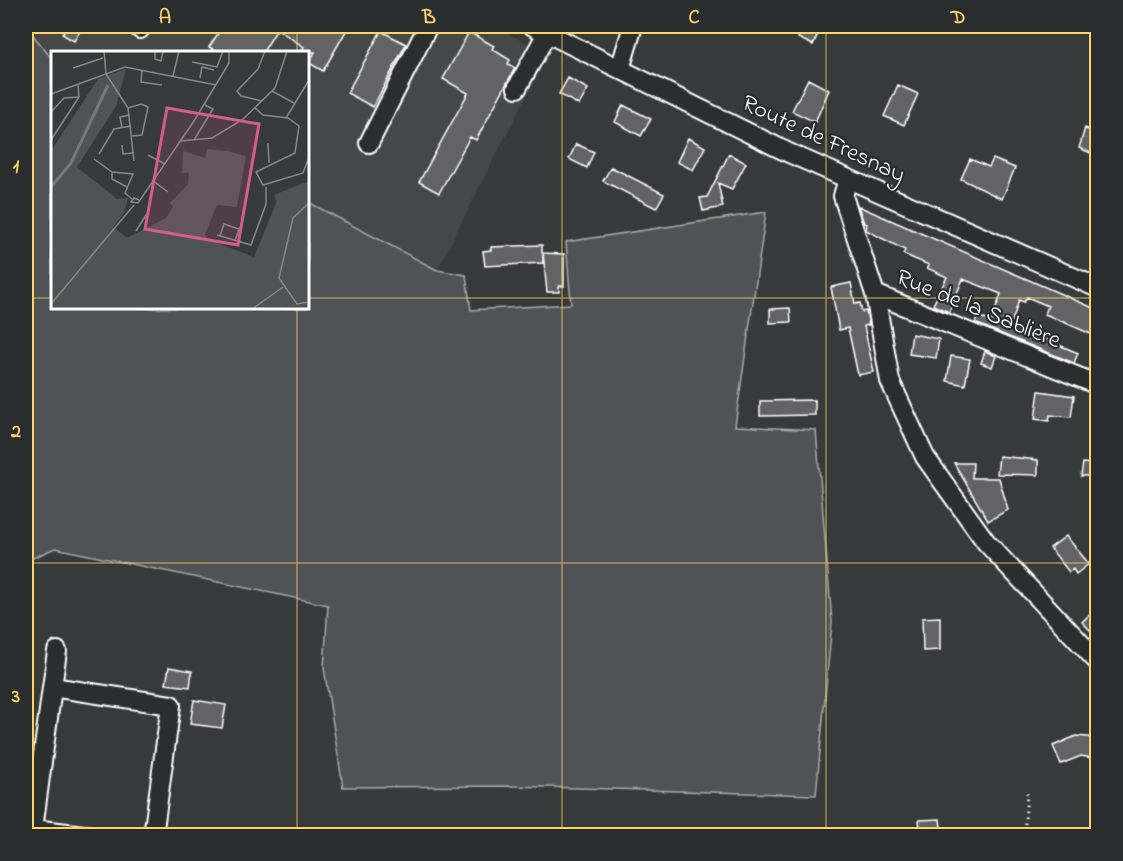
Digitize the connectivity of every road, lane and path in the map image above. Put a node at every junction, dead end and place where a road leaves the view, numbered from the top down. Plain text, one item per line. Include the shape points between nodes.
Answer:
1 (428, 26) edge
2 (633, 26) edge
3 (540, 29) edge
4 (620, 69) junction
5 (517, 88) dead end
6 (369, 143) dead end
7 (848, 179) junction
8 (1098, 288) edge
9 (874, 294) junction
10 (1098, 385) edge
11 (57, 651) dead end
12 (1098, 662) edge
13 (52, 687) junction
14 (1027, 793) dead end
15 (33, 832) edge
16 (93, 836) edge
17 (153, 836) edge
18 (1024, 836) edge

1 - 6 street
2 - 4 street
3 - 4 street, Route de Fresnay
3 - 5 street
4 - 7 street, Route de Fresnay
7 - 8 street, Route de Fresnay
7 - 9 street via 843,196
9 - 10 street, Rue de la Sablière
9 - 12 street via 890,381 925,457 986,542
11 - 13 street
13 - 15 street
13 - 17 street via 171,705
14 - 18 path
15 - 16 street

